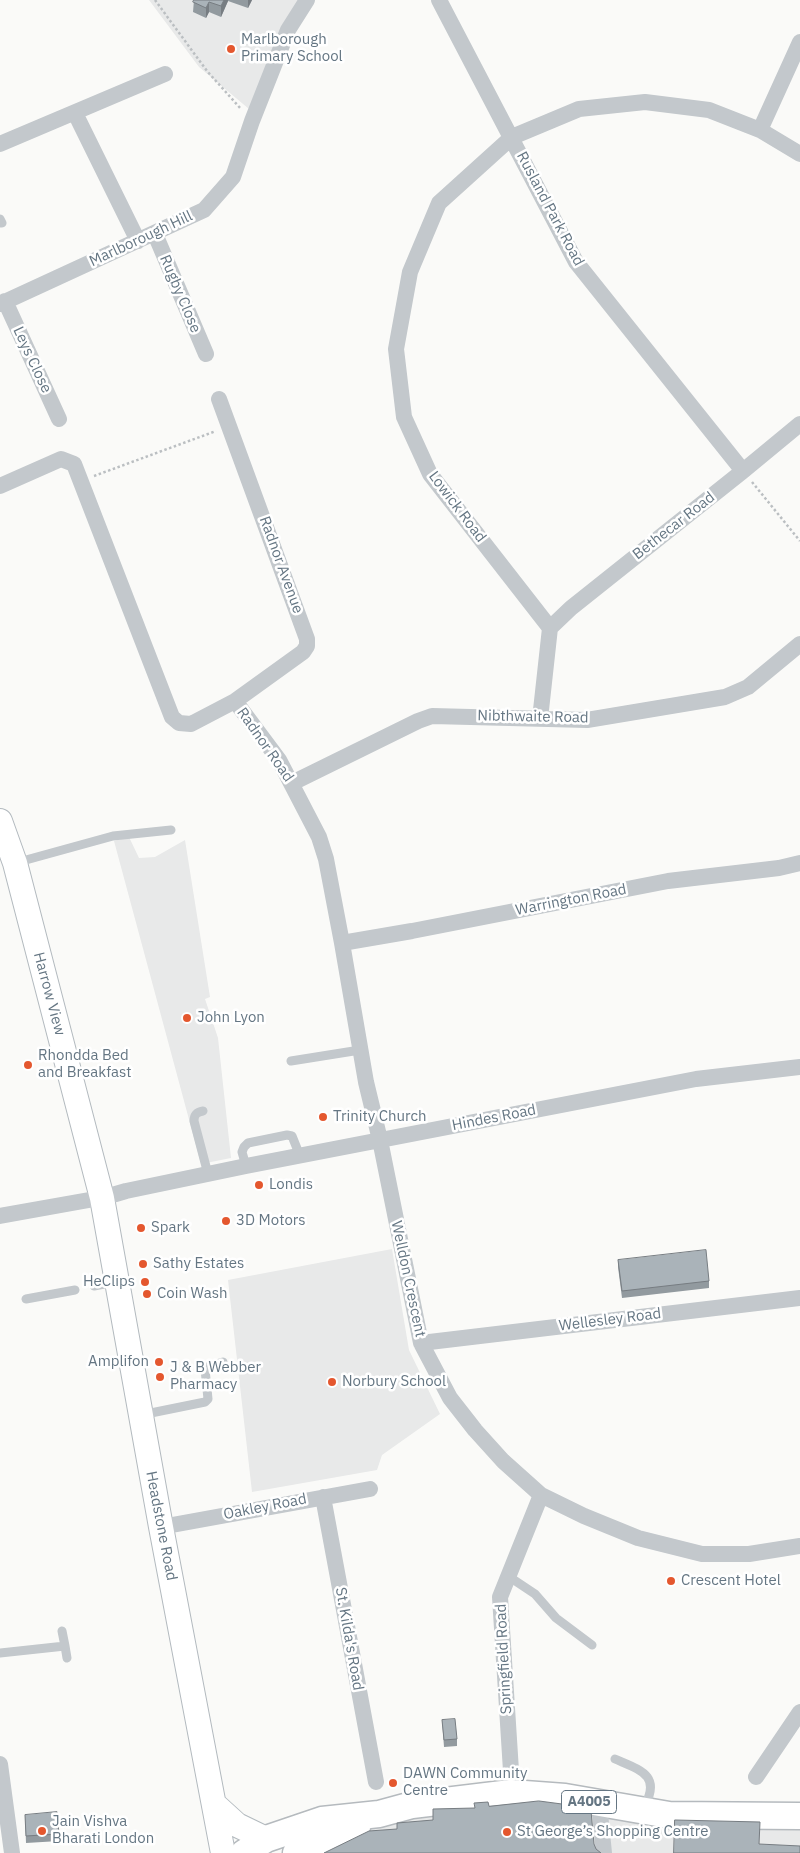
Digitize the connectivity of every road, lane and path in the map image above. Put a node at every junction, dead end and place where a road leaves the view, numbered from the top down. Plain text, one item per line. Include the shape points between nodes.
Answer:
1 (154, 0) edge
2 (308, 0) edge
3 (439, 0) edge
4 (800, 42) edge
5 (165, 74) dead end
6 (75, 113) junction
7 (252, 121) junction
8 (760, 130) junction
9 (512, 137) junction
10 (0, 144) edge
11 (800, 154) edge
12 (0, 218) edge
13 (0, 223) edge
14 (155, 234) junction
15 (138, 241) junction
16 (3, 302) edge
17 (206, 354) dead end
18 (219, 399) dead end
19 (59, 419) dead end
20 (800, 424) edge
21 (230, 426) junction
22 (743, 472) junction
23 (81, 480) junction
24 (0, 486) edge
25 (800, 541) edge
26 (550, 628) junction
27 (800, 644) edge
28 (235, 701) junction
29 (540, 719) junction
30 (292, 783) junction
31 (0, 821) edge
32 (171, 830) dead end
33 (800, 863) edge
34 (10, 864) edge
35 (342, 943) junction
36 (360, 1050) junction
37 (291, 1061) dead end
38 (800, 1067) edge
39 (203, 1111) dead end
40 (380, 1140) junction
41 (300, 1156) junction
42 (246, 1166) junction
43 (208, 1174) junction
44 (95, 1199) junction
45 (0, 1216) edge
46 (75, 1290) dead end
47 (800, 1298) edge
48 (26, 1299) dead end
49 (421, 1342) junction
50 (223, 1362) dead end
51 (140, 1415) junction
52 (370, 1490) dead end
53 (541, 1495) junction
54 (323, 1497) junction
55 (161, 1527) junction
56 (800, 1546) edge
57 (508, 1576) junction
58 (62, 1631) dead end
59 (592, 1645) dead end
60 (65, 1646) junction
61 (0, 1653) edge
62 (67, 1658) dead end
63 (800, 1712) edge
64 (615, 1759) dead end
65 (0, 1764) edge
66 (511, 1771) dead end
67 (756, 1776) dead end
68 (376, 1782) dead end
69 (599, 1804) junction
70 (214, 1805) junction
71 (642, 1810) junction
72 (379, 1814) junction
73 (800, 1816) edge
74 (266, 1839) junction
75 (12, 1853) edge
76 (223, 1853) edge
77 (244, 1853) edge
78 (296, 1853) edge
79 (604, 1853) edge

1 - 7 path via 207,71
2 - 7 street, Marlborough Hill via 288,30
3 - 9 street, Rusland Park Road
4 - 8 street
5 - 6 street
6 - 10 street
6 - 15 street
7 - 14 street, Marlborough Hill via 233,177 204,210
8 - 9 street, Lowick Road via 709,110 645,102 579,109
8 - 11 street, Lowick Road
9 - 22 street, Rusland Park Road via 576,262
9 - 26 street, Lowick Road via 439,203 410,272 396,349 404,417 430,474
12 - 13 lane
14 - 15 street, Marlborough Hill
14 - 17 street, Rugby Close
15 - 16 street, Marlborough Hill
16 - 19 street, Leys Close
18 - 21 street, Radnor Avenue
20 - 22 street, Bethecar Road
21 - 23 path
21 - 28 street, Radnor Avenue via 307,638 303,652
22 - 25 path
22 - 26 street, Bethecar Road
23 - 24 street, Radnor Road via 74,464 61,459
23 - 28 street, Radnor Road via 172,717 179,723 192,724
26 - 29 street
27 - 29 street, Nibthwaite Road via 748,687 725,697 587,720
28 - 30 street, Radnor Road
29 - 30 street, Nibthwaite Road via 432,716
30 - 35 street, Radnor Road via 319,837 326,859
31 - 34 street, Harrow View
32 - 34 lane via 113,836
33 - 35 street, Warrington Road via 668,881
34 - 44 street, Harrow View
35 - 36 street, Radnor Road
36 - 37 lane
36 - 40 street, Radnor Road
38 - 40 street, Hindes Road via 696,1079
39 - 43 lane via 194,1116 194,1121
40 - 41 street, Hindes Road
40 - 49 street, Welldon Crescent
41 - 42 street, Hindes Road
41 - 42 lane via 292,1136 287,1135 248,1143 242,1152
42 - 43 street, Hindes Road
43 - 44 street, Hindes Road
44 - 45 street, Hindes Road
44 - 51 street, Headstone Road via 105,1284
46 - 48 lane
47 - 49 street, Wellesley Road
49 - 53 street, Welldon Crescent via 450,1398 475,1430
50 - 51 lane via 205,1369 208,1399 205,1402
51 - 55 street, Headstone Road
52 - 54 street, Oakley Road
53 - 56 street, Welldon Crescent via 638,1538 702,1554 749,1554
53 - 57 street, Springfield Road
54 - 55 street, Oakley Road
54 - 68 street, St. Kilda's Road
55 - 70 street, Headstone Road
57 - 59 lane via 535,1594 556,1618
57 - 66 street, Springfield Road via 500,1597
58 - 60 lane
60 - 61 lane
60 - 62 lane
63 - 67 street
64 - 71 lane via 647,1776 650,1793
65 - 75 street
69 - 71 main road, A4005
69 - 72 main road, A4005 via 565,1797 511,1793 412,1805
69 - 79 street
70 - 74 street via 237,1825
70 - 76 street, Headstone Road
71 - 73 main road, A4005 via 669,1815
72 - 74 main road, A4005 via 322,1820
72 - 78 main road, A4005
74 - 77 main road, A4005

